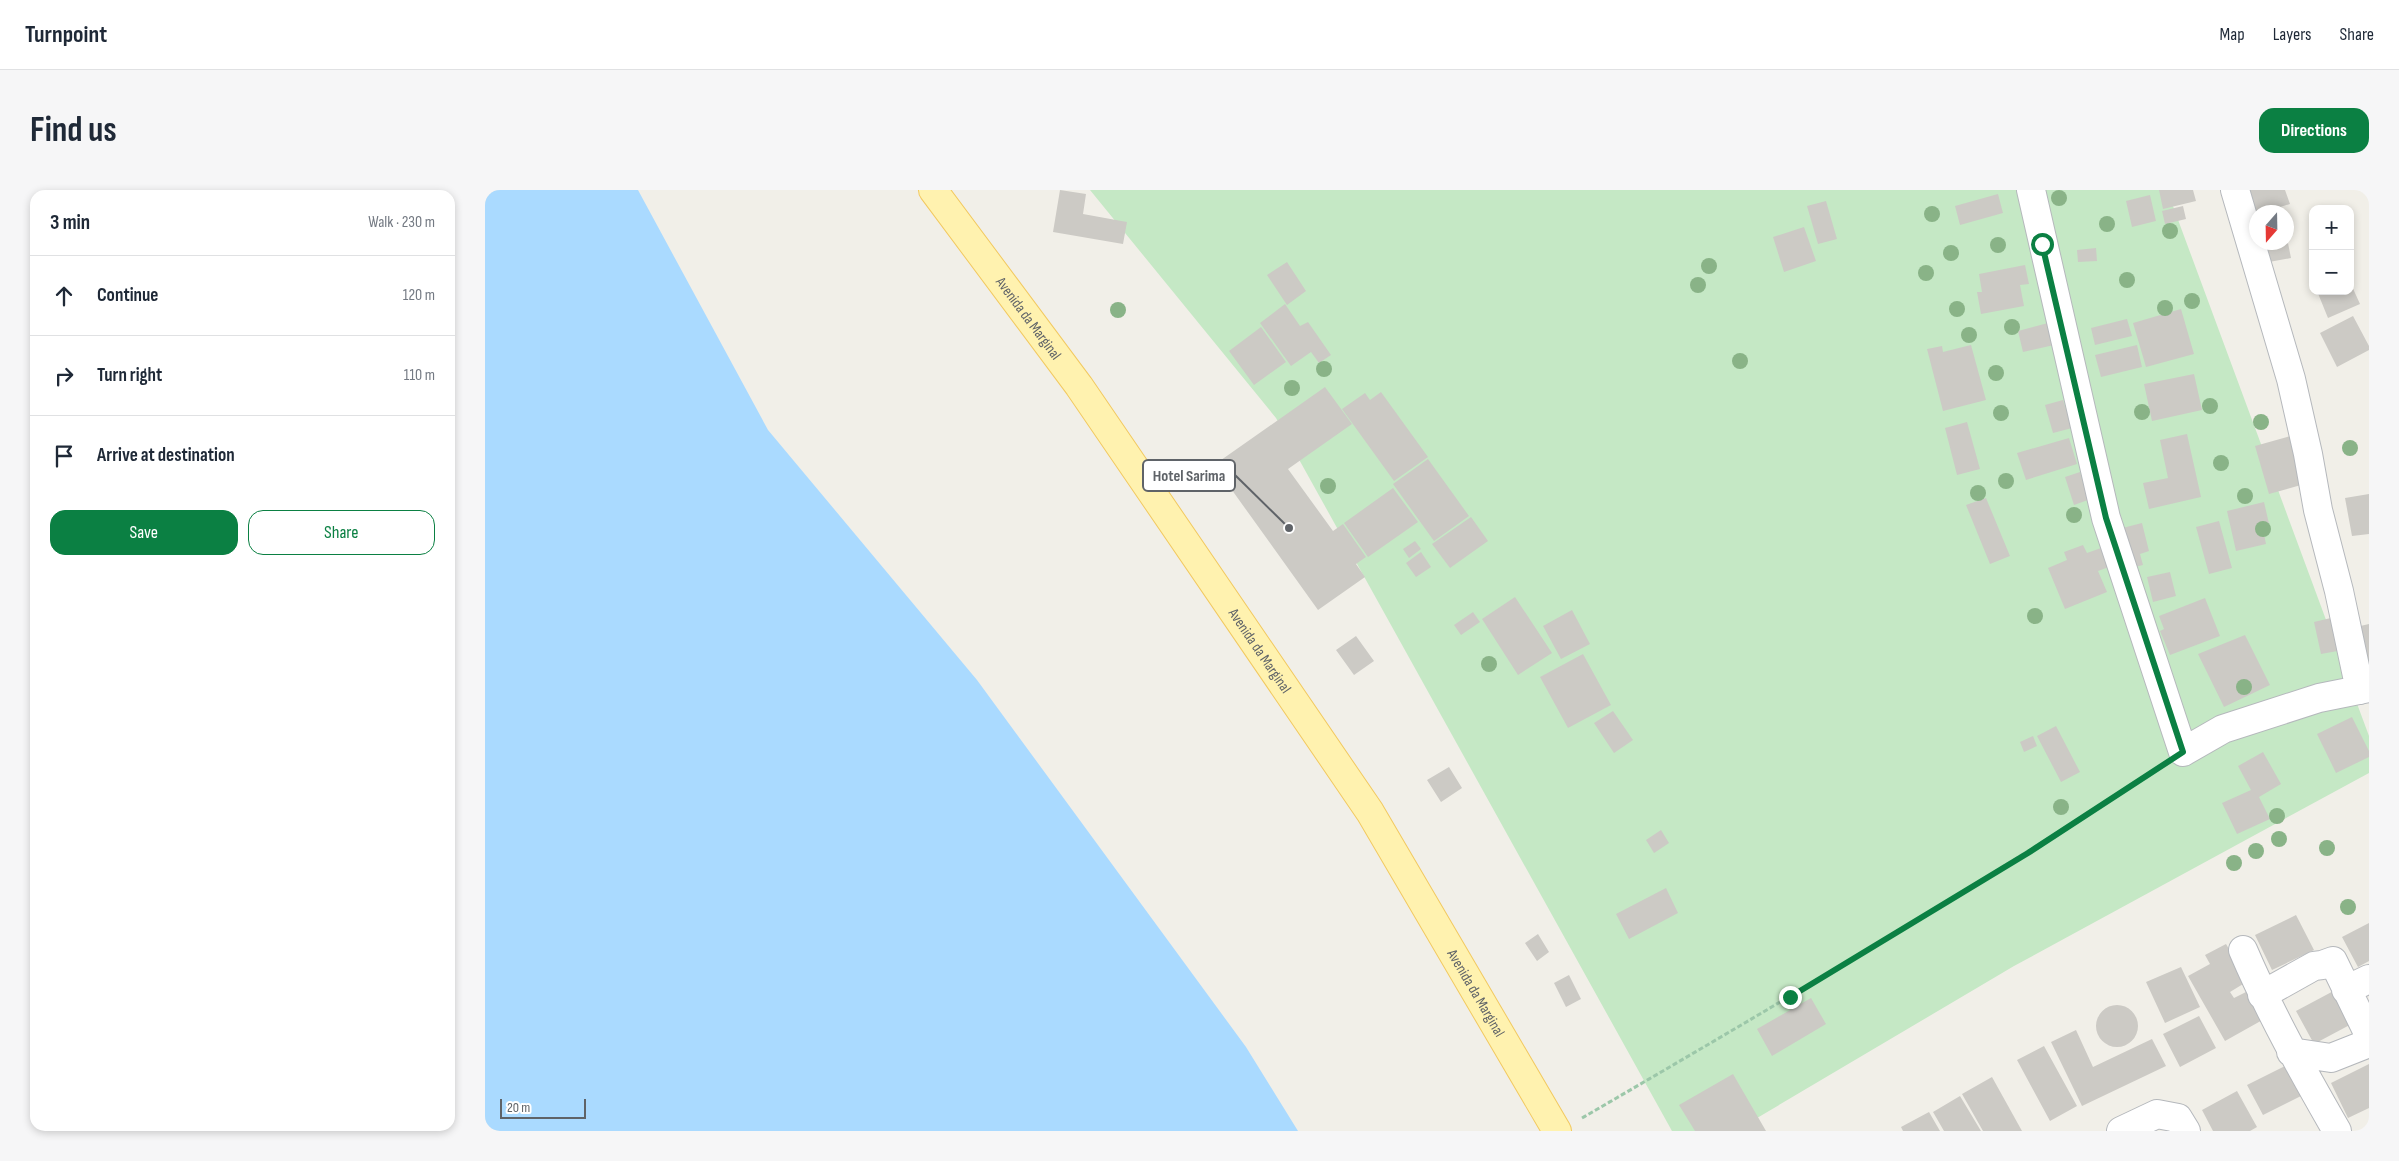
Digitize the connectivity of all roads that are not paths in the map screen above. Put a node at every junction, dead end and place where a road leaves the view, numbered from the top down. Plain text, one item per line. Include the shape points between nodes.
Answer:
1 (933, 190) edge
2 (2031, 190) edge
3 (2235, 190) edge
4 (2365, 689) edge
5 (2243, 950) dead end
6 (2357, 984) edge
7 (2262, 995) junction
8 (2369, 1035) edge
9 (2369, 1043) edge
10 (2291, 1052) junction
11 (1567, 1126) edge
12 (2121, 1131) edge
13 (2186, 1131) edge
14 (2337, 1131) edge

1 - 11 main road, Avenida da Marginal via 1079,386 1370,812
2 - 4 street via 2106,518 2183,752 2223,730 2319,698
3 - 4 street via 2291,379 2318,510
5 - 7 street
6 - 7 street via 2333,960 2314,966
6 - 8 street
7 - 10 street
9 - 10 street via 2331,1058
10 - 14 street
12 - 13 street via 2157,1114 2179,1118

